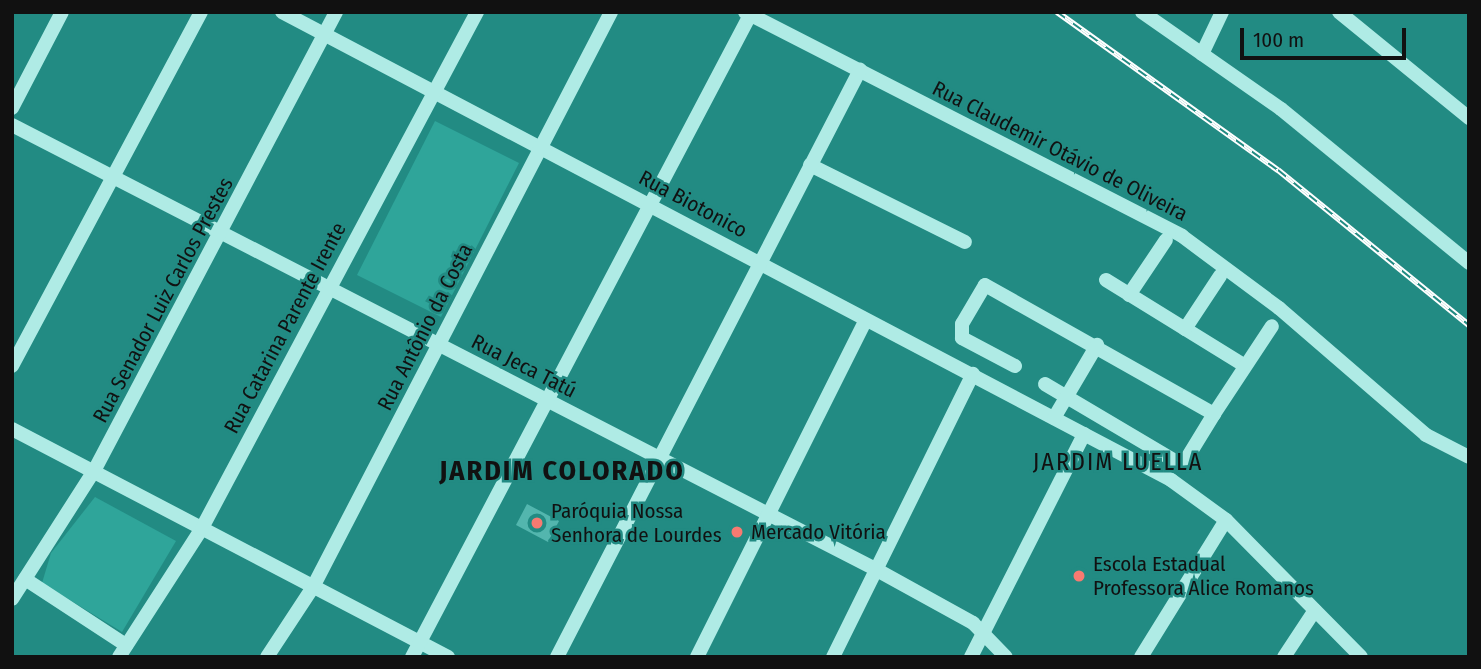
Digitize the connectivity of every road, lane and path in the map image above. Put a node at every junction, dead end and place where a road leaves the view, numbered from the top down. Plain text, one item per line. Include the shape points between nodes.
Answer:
1 (62, 12) edge
2 (201, 12) edge
3 (282, 12) edge
4 (336, 12) edge
5 (477, 12) edge
6 (611, 12) edge
7 (1142, 12) edge
8 (1222, 12) edge
9 (1339, 12) edge
10 (747, 14) edge
11 (324, 35) junction
12 (1202, 54) junction
13 (860, 71) junction
14 (436, 92) junction
15 (12, 108) edge
16 (1469, 118) edge
17 (12, 125) edge
18 (541, 148) junction
19 (810, 165) junction
20 (112, 177) junction
21 (651, 205) junction
22 (224, 234) junction
23 (1166, 240) dead end
24 (965, 242) dead end
25 (759, 263) junction
26 (1469, 263) edge
27 (1220, 276) dead end
28 (1106, 280) dead end
29 (330, 289) junction
30 (1129, 295) junction
31 (866, 320) junction
32 (1272, 326) dead end
33 (1185, 329) junction
34 (1097, 345) junction
35 (439, 346) junction
36 (12, 366) edge
37 (1015, 366) dead end
38 (1245, 366) junction
39 (973, 374) junction
40 (1045, 384) dead end
41 (1066, 396) junction
42 (548, 403) junction
43 (1214, 414) junction
44 (1054, 418) junction
45 (12, 429) edge
46 (1084, 434) junction
47 (1469, 457) edge
48 (662, 458) junction
49 (94, 471) junction
50 (770, 516) junction
51 (1226, 520) junction
52 (202, 528) junction
53 (877, 570) junction
54 (25, 579) junction
55 (313, 587) junction
56 (12, 599) edge
57 (1315, 610) junction
58 (985, 632) junction
59 (421, 642) junction
60 (122, 651) edge
61 (267, 657) edge
62 (412, 657) edge
63 (448, 657) edge
64 (557, 657) edge
65 (697, 657) edge
66 (833, 657) edge
67 (971, 657) edge
68 (1006, 657) edge
69 (1141, 657) edge
70 (1284, 657) edge
71 (1361, 657) edge

1 - 15 street
2 - 20 street
3 - 11 street, Rua Biotonico
4 - 11 street, Rua Senador Luiz Carlos Prestes
5 - 14 street, Rua Catarina Parente Irente
6 - 18 street, Rua Antônio da Costa
7 - 12 street
8 - 12 street
9 - 16 street
10 - 13 street, Rua Claudemir Otávio de Oliveira
10 - 21 street
11 - 14 street, Rua Biotonico
11 - 22 street, Rua Senador Luiz Carlos Prestes
12 - 26 street via 1281,109
13 - 19 street
13 - 47 street, Rua Claudemir Otávio de Oliveira via 1182,236 1279,308 1426,435
14 - 18 street, Rua Biotonico
14 - 29 street, Rua Catarina Parente Irente
17 - 20 street, Rua Jeca Tatú
18 - 21 street, Rua Biotonico
18 - 35 street, Rua Antônio da Costa
19 - 24 street
19 - 25 street
20 - 22 street, Rua Jeca Tatú
20 - 36 street
21 - 25 street, Rua Biotonico
21 - 42 street
22 - 29 street, Rua Jeca Tatú
22 - 49 street, Rua Senador Luiz Carlos Prestes
23 - 30 street
25 - 31 street, Rua Biotonico
25 - 48 street
27 - 33 street
28 - 30 street
29 - 35 street, Rua Jeca Tatú
29 - 52 street, Rua Catarina Parente Irente
30 - 33 street
31 - 39 street, Rua Biotonico
31 - 50 street
32 - 38 street
33 - 38 street
34 - 37 street via 985,285 962,324 962,338
34 - 41 street
34 - 43 street
35 - 42 street, Rua Jeca Tatú
35 - 55 street, Rua Antônio da Costa
38 - 43 street
39 - 44 street, Rua Biotonico
39 - 53 street
40 - 41 street
41 - 43 street via 1182,462
41 - 44 street
42 - 48 street, Rua Jeca Tatú
42 - 59 street
44 - 46 street, Rua Biotonico
45 - 49 street
46 - 51 street, Rua Biotonico via 1171,480
46 - 58 street
48 - 50 street, Rua Jeca Tatú
48 - 64 street
49 - 52 street
49 - 54 street, Rua Senador Luiz Carlos Prestes
50 - 53 street, Rua Jeca Tatú
50 - 65 street
51 - 57 street, Rua Biotonico
51 - 69 street
52 - 55 street
52 - 60 street, Rua Catarina Parente Irente
53 - 58 street, Rua Jeca Tatú
53 - 66 street
54 - 56 street, Rua Senador Luiz Carlos Prestes
54 - 60 street
55 - 59 street
55 - 61 street, Rua Antônio da Costa
57 - 70 street
57 - 71 street, Rua Biotonico
58 - 67 street
58 - 68 street, Rua Jeca Tatú
59 - 62 street
59 - 63 street

